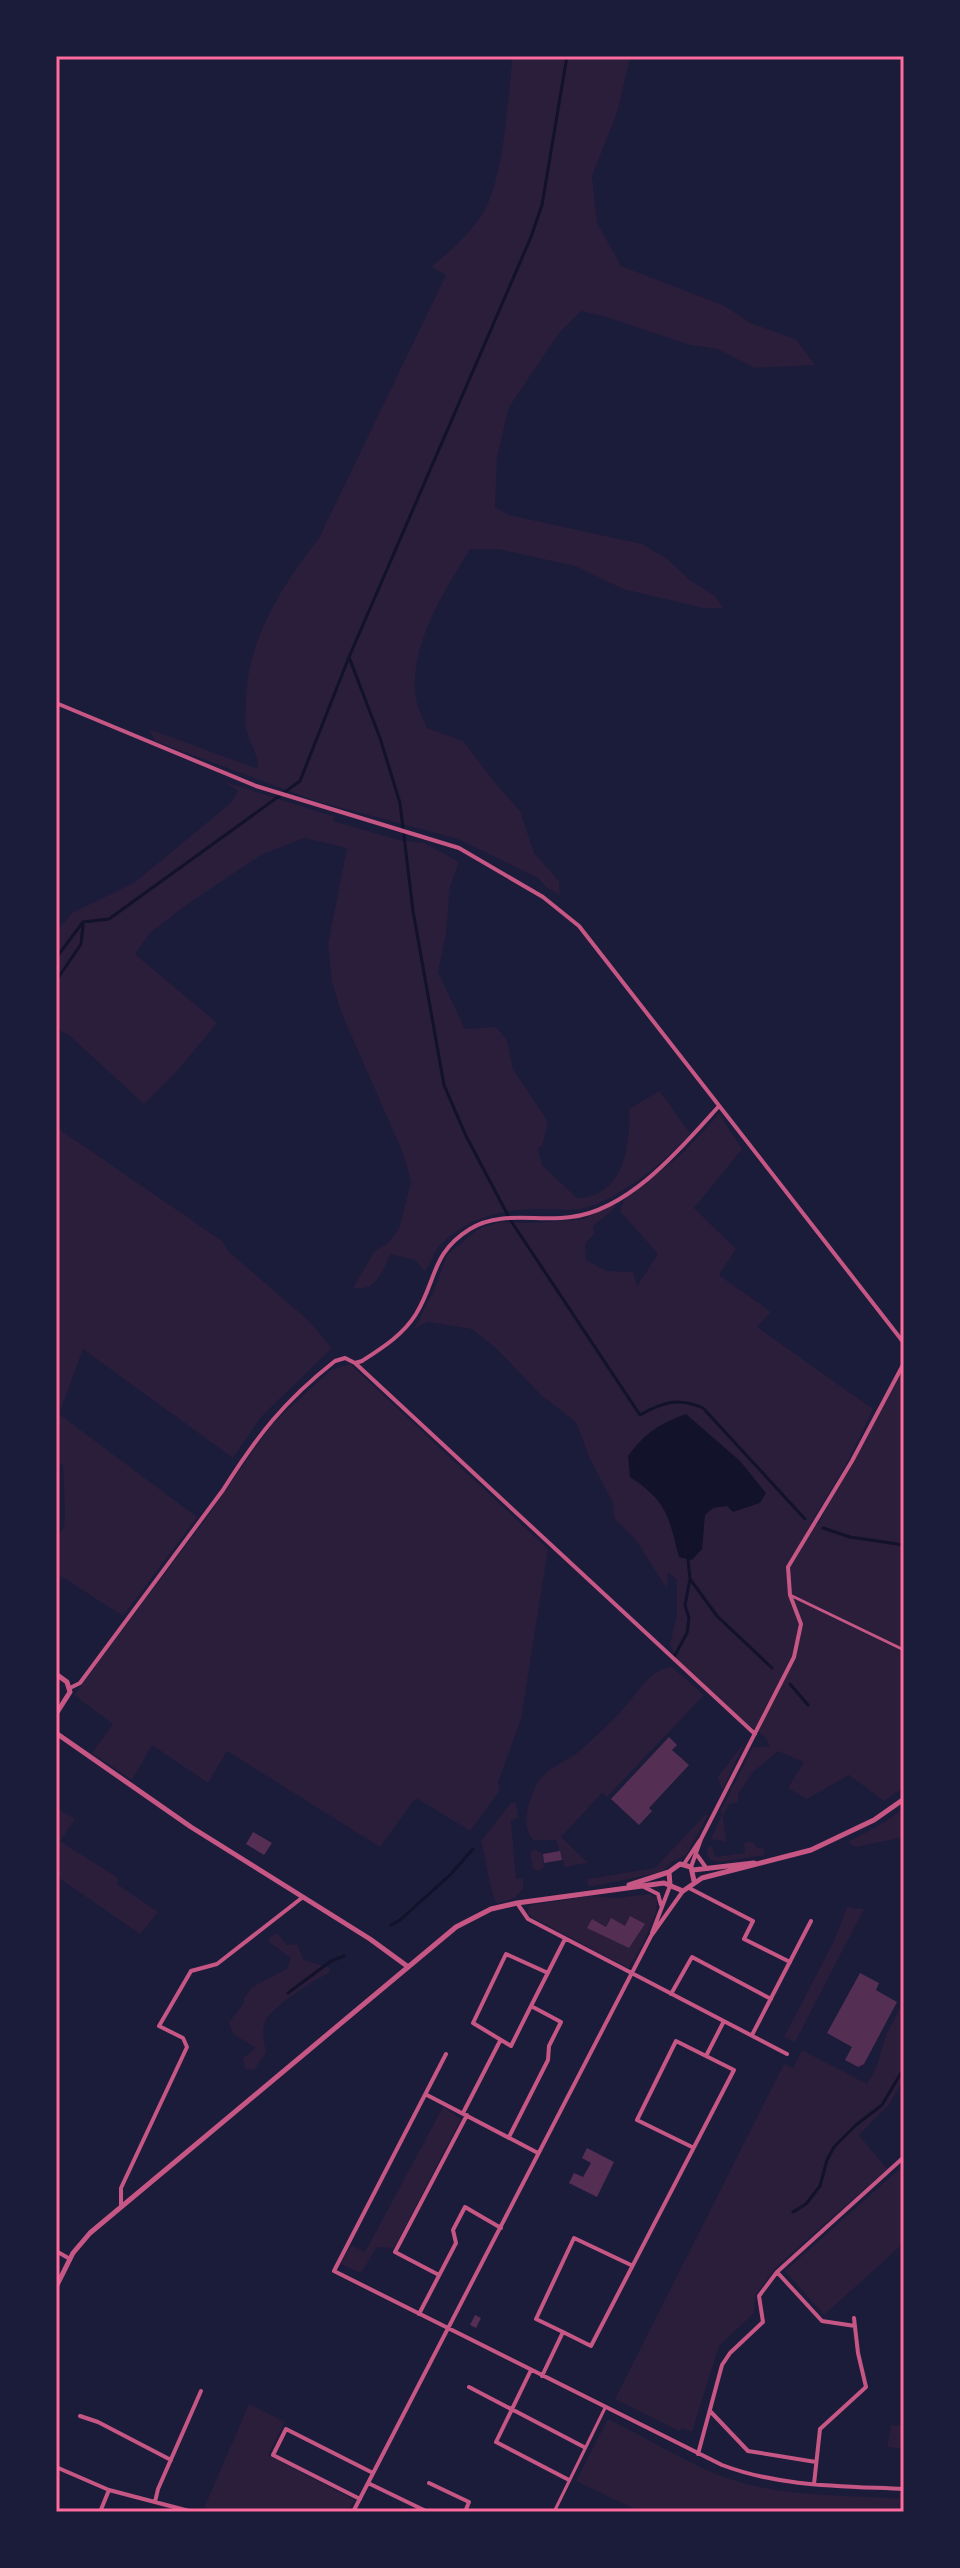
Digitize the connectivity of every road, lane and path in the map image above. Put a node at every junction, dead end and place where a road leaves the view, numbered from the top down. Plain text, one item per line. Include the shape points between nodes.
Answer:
1 (56, 703) edge
2 (719, 1106) junction
3 (904, 1343) edge
4 (355, 1363) junction
5 (904, 1363) edge
6 (790, 1595) junction
7 (904, 1650) edge
8 (56, 1674) edge
9 (70, 1688) junction
10 (56, 1714) edge
11 (56, 1733) edge
12 (755, 1734) junction
13 (904, 1799) edge
14 (701, 1839) junction
15 (697, 1855) junction
16 (767, 1861) junction
17 (684, 1864) junction
18 (692, 1869) junction
19 (707, 1869) junction
20 (669, 1872) junction
21 (694, 1882) junction
22 (671, 1885) junction
23 (625, 1887) junction
24 (644, 1887) junction
25 (686, 1889) junction
26 (303, 1897) junction
27 (517, 1903) junction
28 (661, 1907) junction
29 (811, 1921) dead end
30 (651, 1936) junction
31 (565, 1939) junction
32 (790, 1962) junction
33 (407, 1966) junction
34 (548, 1973) junction
35 (631, 1974) junction
36 (671, 1994) junction
37 (771, 1999) junction
38 (531, 2006) junction
39 (724, 2021) junction
40 (752, 2035) junction
41 (500, 2041) junction
42 (446, 2054) dead end
43 (787, 2054) dead end
44 (706, 2056) junction
45 (427, 2095) junction
46 (465, 2114) junction
47 (509, 2137) junction
48 (692, 2147) junction
49 (539, 2153) junction
50 (904, 2157) edge
51 (121, 2207) junction
52 (501, 2228) junction
53 (56, 2251) edge
54 (70, 2259) junction
55 (631, 2266) junction
56 (777, 2272) junction
57 (439, 2275) junction
58 (56, 2287) edge
59 (419, 2314) junction
60 (854, 2318) dead end
61 (855, 2326) junction
62 (448, 2328) junction
63 (563, 2332) junction
64 (531, 2370) junction
65 (542, 2376) junction
66 (469, 2387) dead end
67 (201, 2391) dead end
68 (605, 2407) junction
69 (512, 2409) junction
70 (710, 2411) junction
71 (80, 2416) dead end
72 (584, 2447) junction
73 (698, 2454) junction
74 (171, 2460) junction
75 (816, 2462) junction
76 (56, 2467) edge
77 (373, 2473) junction
78 (569, 2480) junction
79 (368, 2483) junction
80 (429, 2483) dead end
81 (814, 2484) junction
82 (904, 2489) edge
83 (109, 2490) junction
84 (360, 2499) junction
85 (155, 2502) junction
86 (100, 2512) edge
87 (193, 2512) edge
88 (353, 2512) edge
89 (428, 2512) edge
90 (465, 2512) edge
91 (554, 2512) edge

1 - 2 street via 200,765 442,842 543,897 572,919
2 - 3 street
2 - 4 street via 679,1152 608,1204 574,1217 509,1218 473,1227 444,1250 408,1326
4 - 9 street via 335,1361 267,1424 80,1683
4 - 12 street
5 - 6 street via 788,1567
6 - 7 street
6 - 12 street via 801,1624 794,1657
8 - 9 street
9 - 10 street
11 - 26 street
12 - 14 street
13 - 16 street via 834,1840
14 - 15 street
14 - 17 street
15 - 18 street
15 - 19 street
16 - 19 street
16 - 21 street
17 - 18 street
17 - 20 street
18 - 19 street
18 - 21 street
20 - 22 street
20 - 23 street
21 - 25 street
22 - 24 street
22 - 25 street
22 - 28 street
23 - 24 street
23 - 27 street
24 - 28 street via 658,1894
25 - 30 street
25 - 32 street via 753,1921 744,1939
26 - 33 street
26 - 51 street via 217,1964 191,1971 166,2010 159,2026 183,2038 187,2047 121,2188
27 - 31 street via 528,1919
27 - 33 street via 456,1927
28 - 30 street
29 - 32 street
30 - 35 street
31 - 34 street
31 - 35 street
32 - 37 street
33 - 51 street
34 - 38 street
34 - 41 street via 506,1954 473,2023
35 - 36 street
35 - 49 street
36 - 37 street via 692,1957
36 - 39 street
37 - 40 street
38 - 41 street via 511,2046
38 - 47 street via 561,2022
39 - 40 street
39 - 44 street
40 - 43 street
41 - 46 street
42 - 45 street
44 - 48 street via 734,2070
44 - 48 street via 676,2041 637,2120
45 - 46 street
45 - 59 street via 334,2271
46 - 47 street
46 - 57 street via 395,2252
47 - 49 street
48 - 55 street
49 - 52 street
50 - 56 street
51 - 54 street
52 - 57 street via 465,2207 453,2230 456,2243
52 - 62 street
53 - 54 street
54 - 58 street
55 - 63 street via 591,2346
55 - 63 street via 574,2238 536,2319
56 - 61 street via 822,2321
56 - 70 street via 759,2296 763,2322 722,2365
57 - 59 street
59 - 62 street
60 - 61 street
61 - 75 street via 866,2387 820,2429
62 - 64 street
62 - 77 street
63 - 65 street
64 - 65 street
64 - 69 street
65 - 68 street
66 - 69 street
67 - 74 street
68 - 72 street
68 - 73 street
69 - 72 street
69 - 78 street via 496,2442
70 - 73 street
70 - 75 street via 748,2451
71 - 74 street
72 - 78 street
73 - 81 street via 756,2476
74 - 85 street
75 - 81 street
76 - 83 street
77 - 79 street
77 - 84 street via 286,2429 273,2455
78 - 91 street
79 - 84 street
79 - 89 street
80 - 90 street via 469,2502
81 - 82 street
83 - 85 street
83 - 86 street
84 - 88 street
85 - 87 street

